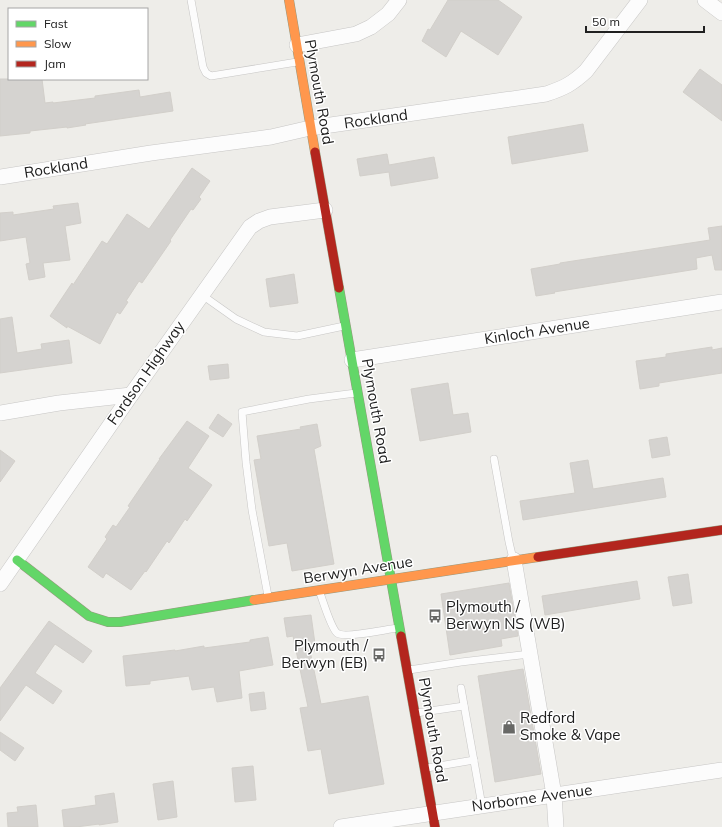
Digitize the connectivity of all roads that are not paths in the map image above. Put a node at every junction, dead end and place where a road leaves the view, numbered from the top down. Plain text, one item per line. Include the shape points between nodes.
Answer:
1 (191, 0) edge
2 (289, 0) edge
3 (399, 0) edge
4 (640, 0) edge
5 (706, 0) edge
6 (722, 12) edge
7 (297, 45) junction
8 (299, 61) junction
9 (310, 128) junction
10 (0, 177) edge
11 (325, 210) junction
12 (202, 295) junction
13 (722, 302) edge
14 (346, 326) junction
15 (352, 360) junction
16 (358, 392) junction
17 (131, 395) junction
18 (0, 413) edge
19 (494, 459) dead end
20 (722, 530) edge
21 (17, 560) junction
22 (514, 560) junction
23 (392, 579) junction
24 (0, 584) edge
25 (319, 590) junction
26 (268, 597) junction
27 (400, 627) junction
28 (530, 654) junction
29 (408, 671) junction
30 (461, 688) dead end
31 (464, 706) junction
32 (415, 714) junction
33 (474, 760) junction
34 (425, 768) junction
35 (722, 770) edge
36 (554, 795) junction
37 (482, 806) junction
38 (434, 820) edge
39 (341, 827) edge
40 (556, 827) edge

1 - 8 lane via 203,68 211,76
2 - 7 main road, Plymouth Road
3 - 7 street via 388,14 371,27 356,34
4 - 9 street, Rockland via 586,71 576,81 563,88 546,94
5 - 6 street
7 - 8 main road, Plymouth Road
8 - 9 main road, Plymouth Road
9 - 10 street, Rockland via 271,137
9 - 11 main road, Plymouth Road
11 - 12 street, Fordson Highway via 270,217 250,227
11 - 14 main road, Plymouth Road
12 - 14 lane via 236,319 264,332 297,336
12 - 17 street, Fordson Highway
13 - 15 street, Kinloch Avenue
14 - 15 main road, Plymouth Road
15 - 16 main road, Plymouth Road
16 - 23 main road, Plymouth Road
16 - 26 lane via 242,412 252,510
17 - 18 street
17 - 21 street, Fordson Highway
19 - 22 lane
20 - 22 main road, Berwyn Avenue
21 - 24 street, Fordson Highway
21 - 26 main road, Berwyn Avenue via 89,616 111,622
22 - 23 main road, Berwyn Avenue
22 - 28 street
23 - 25 main road, Berwyn Avenue
23 - 27 main road, Plymouth Road
25 - 26 main road, Berwyn Avenue
25 - 27 lane via 337,633 360,634
27 - 29 main road, Plymouth Road
28 - 29 lane
28 - 36 street
29 - 32 main road, Plymouth Road
30 - 31 lane
31 - 32 lane
31 - 33 lane
32 - 34 main road, Plymouth Road
33 - 34 lane
33 - 37 lane
34 - 38 main road, Plymouth Road
35 - 36 street, Norborne Avenue
36 - 37 street, Norborne Avenue
36 - 40 street
37 - 38 street, Norborne Avenue
38 - 39 street, Norborne Avenue

